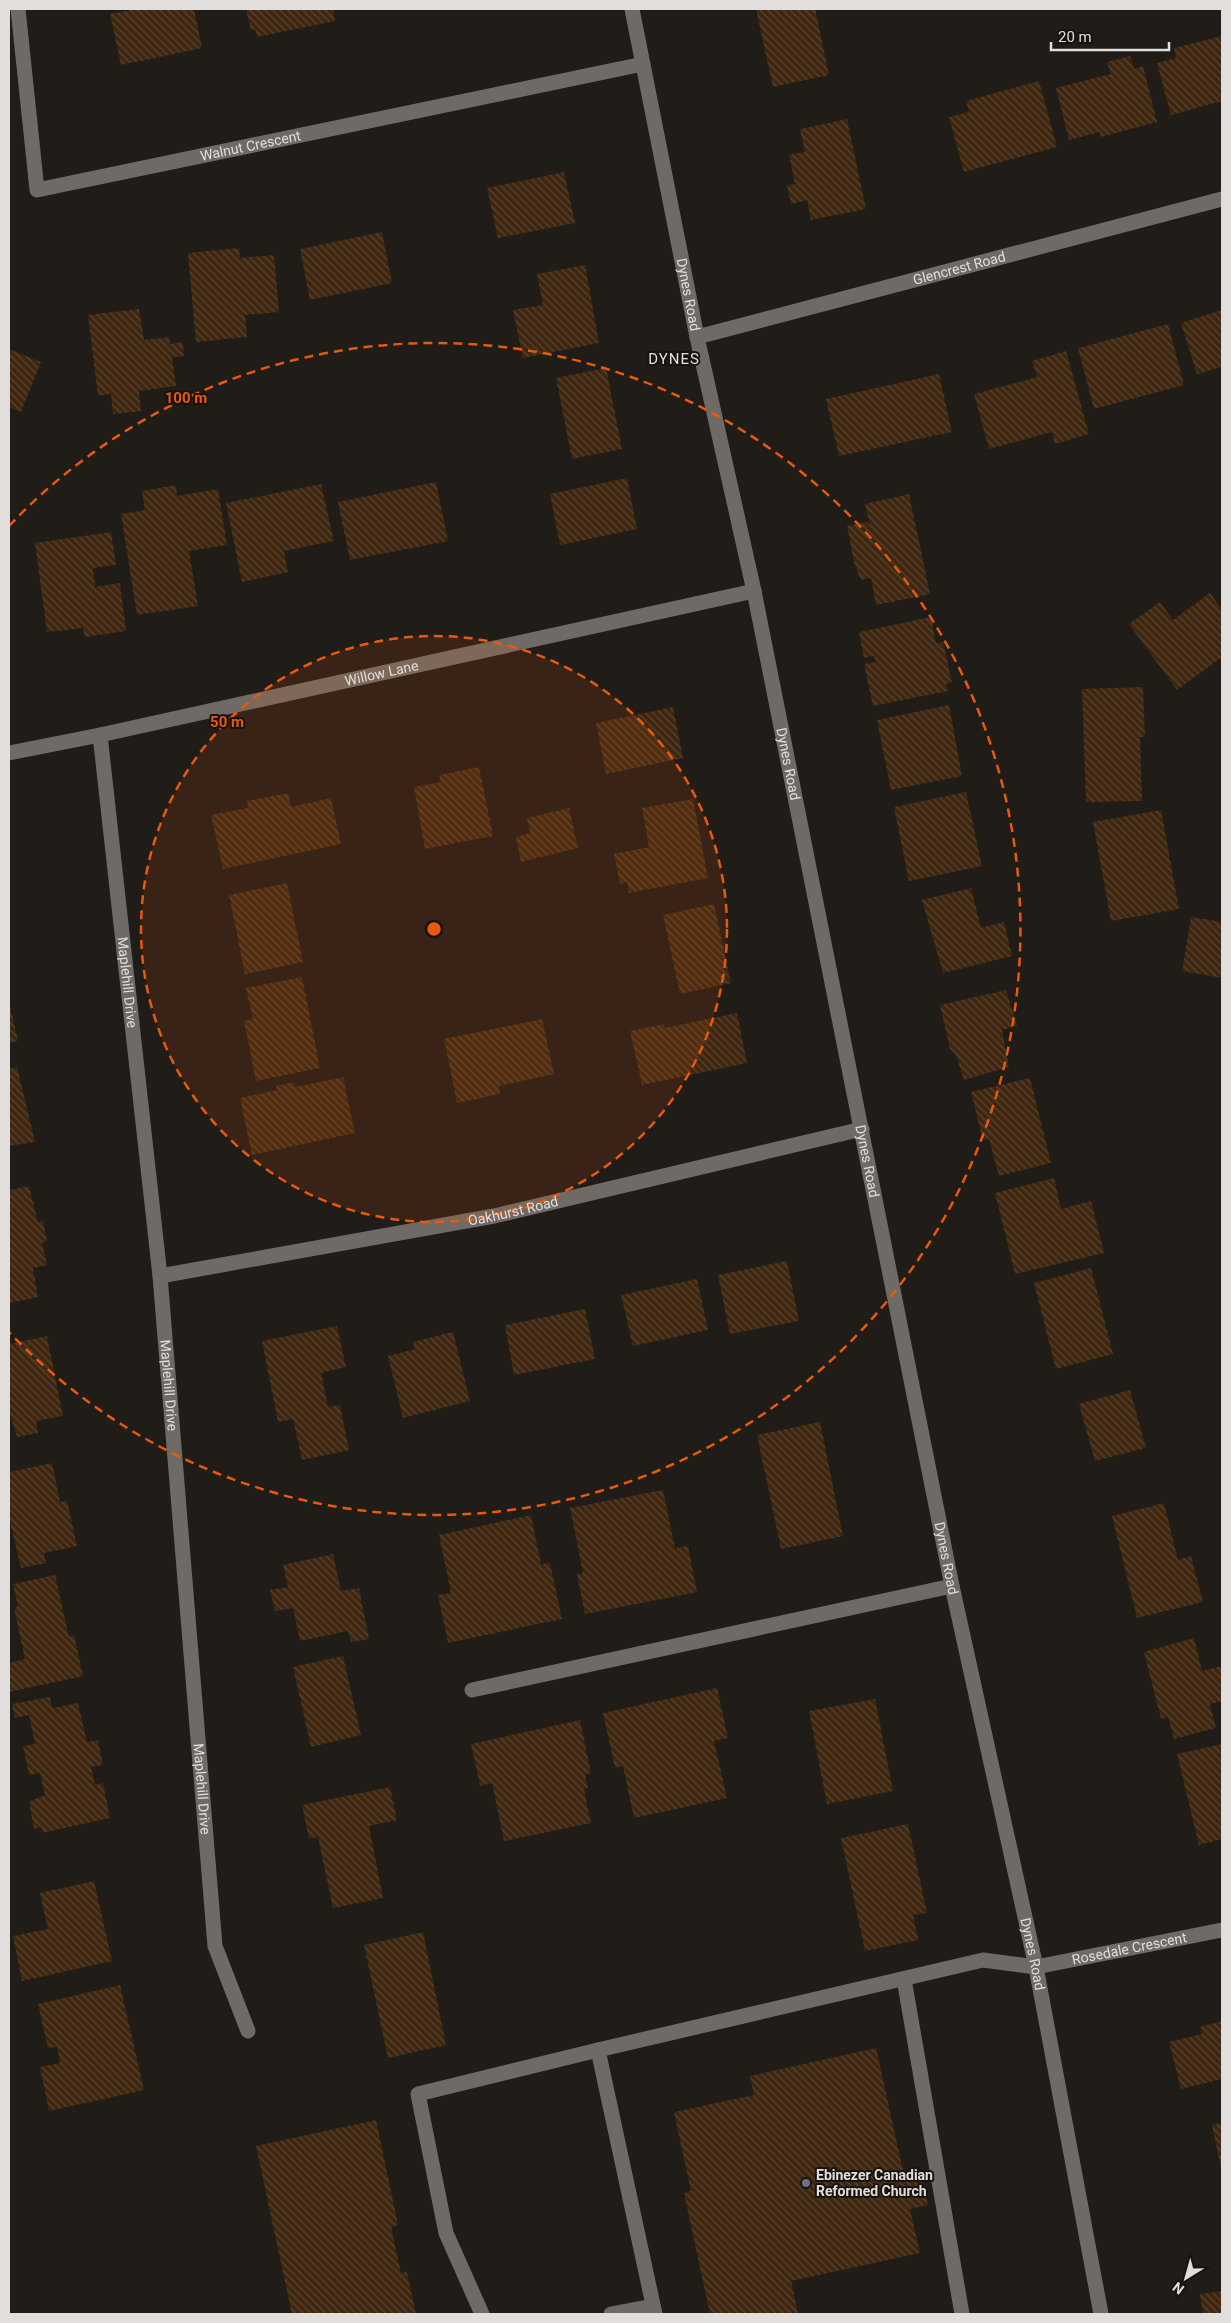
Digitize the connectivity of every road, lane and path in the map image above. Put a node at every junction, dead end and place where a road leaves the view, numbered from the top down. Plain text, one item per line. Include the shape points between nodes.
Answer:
1 (18, 9) edge
2 (632, 9) edge
3 (643, 64) junction
4 (1222, 199) edge
5 (698, 337) junction
6 (754, 591) junction
7 (100, 735) junction
8 (9, 753) edge
9 (862, 1129) junction
10 (160, 1276) junction
11 (952, 1586) junction
12 (472, 1690) dead end
13 (1222, 1930) edge
14 (1036, 1967) junction
15 (904, 1979) junction
16 (248, 2031) dead end
17 (598, 2050) junction
18 (654, 2310) edge
19 (482, 2314) edge
20 (611, 2314) edge
21 (962, 2314) edge
22 (1101, 2314) edge

1 - 3 street, Walnut Crescent via 37,190
2 - 3 street, Dynes Road
3 - 5 street, Dynes Road
4 - 5 street, Glencrest Road
5 - 6 street, Dynes Road
6 - 7 street, Willow Lane
6 - 9 street, Dynes Road
7 - 8 street, Willow Lane
7 - 10 street, Maplehill Drive
9 - 10 street, Oakhurst Road via 494,1216
9 - 11 street, Dynes Road
10 - 16 street, Maplehill Drive via 215,1946
11 - 12 street
11 - 14 street, Dynes Road
13 - 14 street, Rosedale Crescent
14 - 15 street, Rosedale Crescent via 984,1960
14 - 22 street, Dynes Road
15 - 17 street, Rosedale Crescent
15 - 21 street
17 - 18 street
17 - 19 street, Rosedale Crescent via 418,2094 446,2233
18 - 20 street

